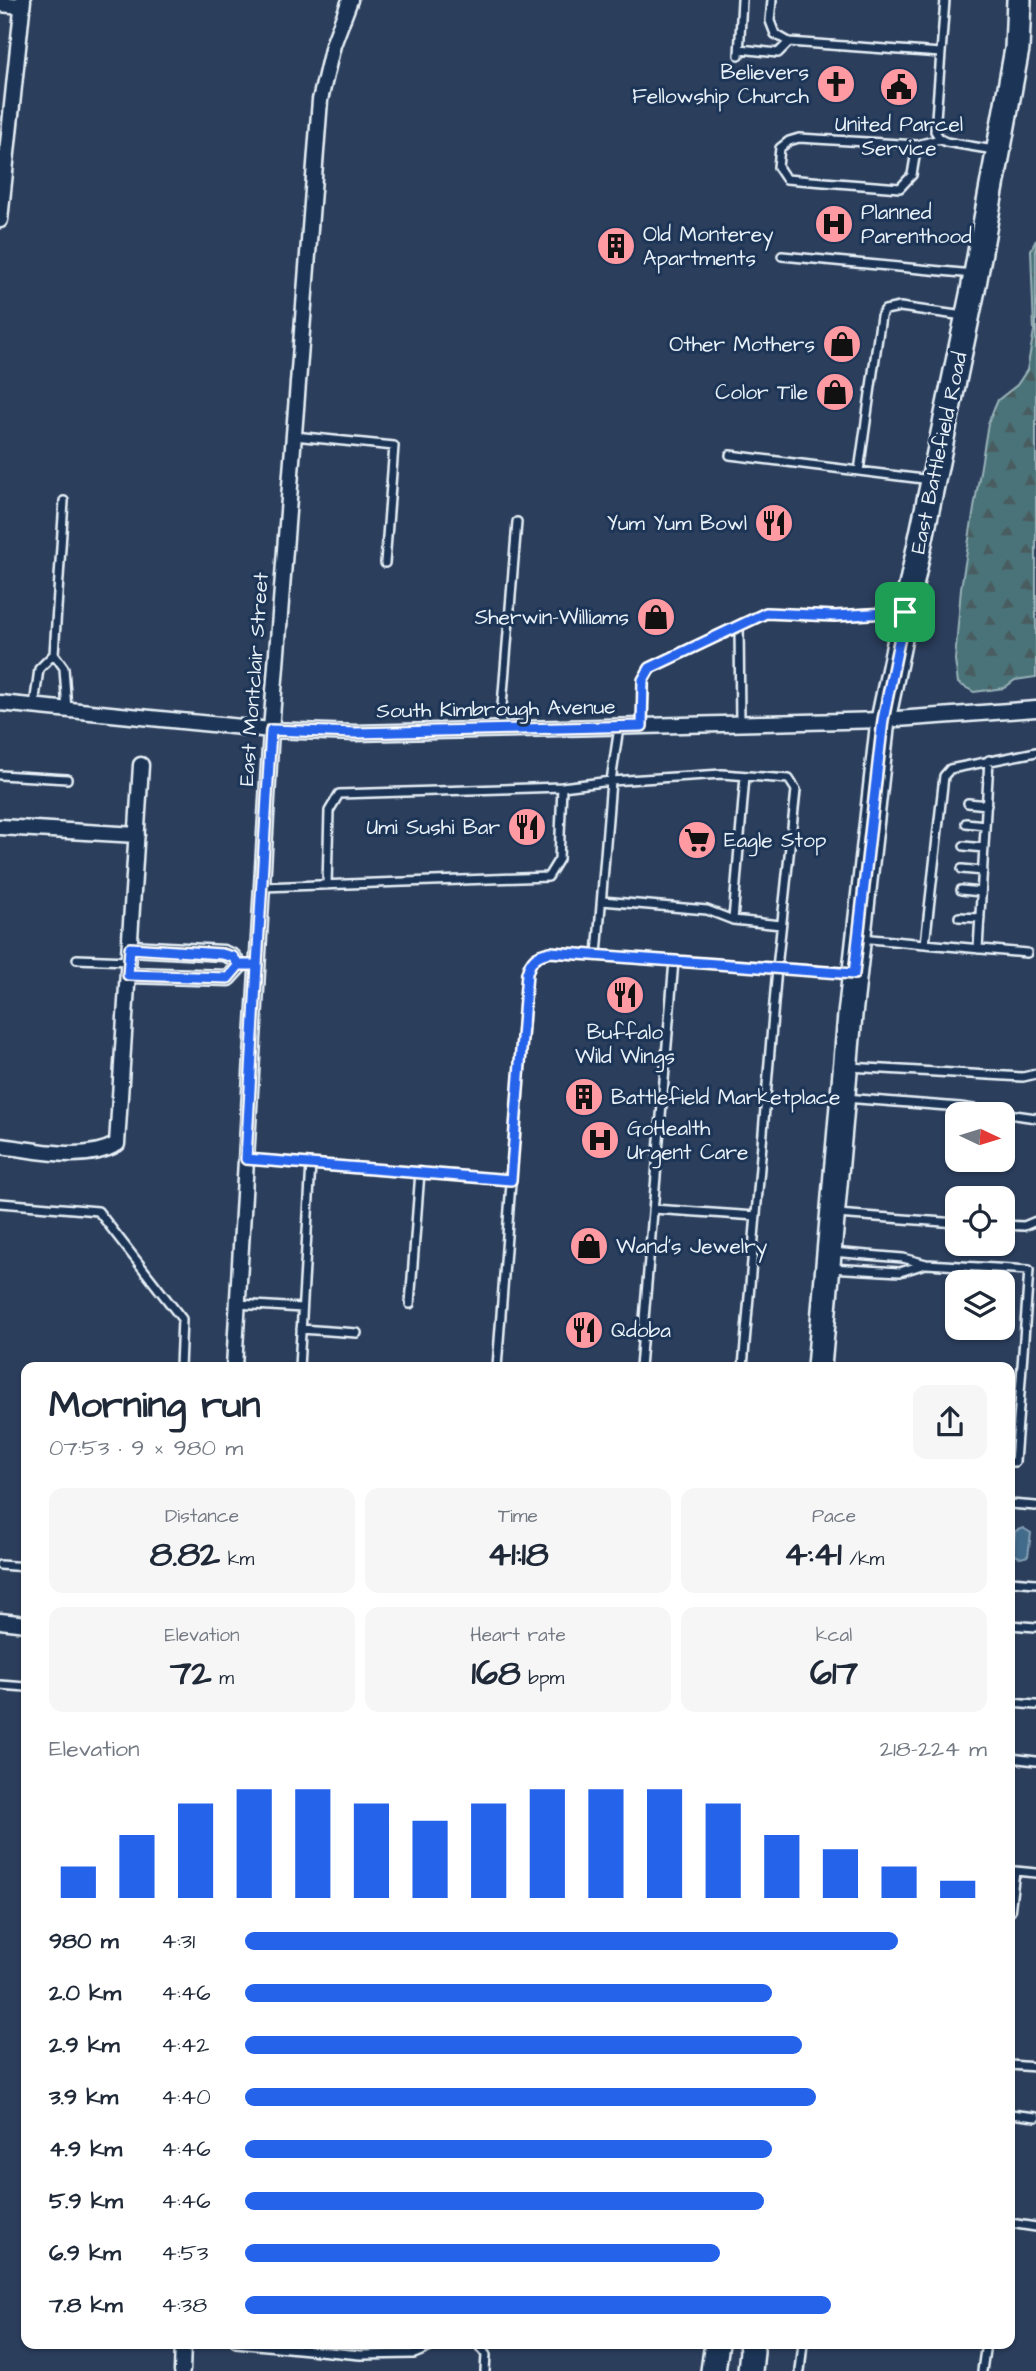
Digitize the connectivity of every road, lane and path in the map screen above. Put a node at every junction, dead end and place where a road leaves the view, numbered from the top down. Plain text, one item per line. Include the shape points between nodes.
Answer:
1 (350, 0) edge
2 (742, 0) edge
3 (772, 0) edge
4 (945, 0) edge
5 (1019, 0) edge
6 (23, 3) edge
7 (0, 4) edge
8 (789, 42) junction
9 (941, 53) junction
10 (940, 139) junction
11 (917, 145) junction
12 (999, 151) junction
13 (0, 220) edge
14 (782, 256) dead end
15 (976, 274) junction
16 (968, 316) junction
17 (294, 436) junction
18 (730, 455) dead end
19 (859, 471) junction
20 (933, 480) junction
21 (64, 501) dead end
22 (517, 522) dead end
23 (385, 563) dead end
24 (905, 612) junction
25 (739, 626) junction
26 (54, 654) junction
27 (0, 704) edge
28 (34, 707) junction
29 (1036, 709) edge
30 (66, 710) junction
31 (883, 720) junction
32 (740, 724) junction
33 (642, 726) junction
34 (619, 727) junction
35 (271, 730) junction
36 (500, 730) junction
37 (1036, 752) edge
38 (989, 760) junction
39 (141, 765) dead end
40 (0, 775) edge
41 (745, 776) junction
42 (67, 779) dead end
43 (611, 781) junction
44 (562, 787) junction
45 (940, 800) junction
46 (949, 801) dead end
47 (968, 803) dead end
48 (987, 805) junction
49 (938, 821) junction
50 (947, 821) dead end
51 (966, 823) dead end
52 (985, 825) junction
53 (0, 827) edge
54 (137, 835) junction
55 (936, 844) junction
56 (945, 844) dead end
57 (964, 846) dead end
58 (984, 848) junction
59 (933, 867) junction
60 (944, 868) dead end
61 (962, 869) dead end
62 (983, 871) junction
63 (327, 885) junction
64 (262, 887) junction
65 (931, 889) junction
66 (942, 889) dead end
67 (961, 890) dead end
68 (981, 892) junction
69 (602, 901) junction
70 (928, 916) junction
71 (940, 916) dead end
72 (959, 917) dead end
73 (979, 918) junction
74 (733, 920) junction
75 (781, 925) junction
76 (858, 937) junction
77 (925, 944) junction
78 (978, 949) junction
79 (1027, 953) dead end
80 (597, 955) junction
81 (77, 959) dead end
82 (129, 961) junction
83 (674, 961) junction
84 (239, 965) junction
85 (257, 965) junction
86 (777, 968) junction
87 (854, 974) junction
88 (845, 1067) junction
89 (1036, 1074) edge
90 (842, 1098) junction
91 (1036, 1118) edge
92 (0, 1146) edge
93 (246, 1159) junction
94 (311, 1164) junction
95 (420, 1172) junction
96 (511, 1180) junction
97 (0, 1203) edge
98 (653, 1209) junction
99 (832, 1213) junction
100 (756, 1216) junction
101 (1036, 1221) edge
102 (945, 1222) edge
103 (1015, 1226) edge
104 (829, 1260) junction
105 (926, 1264) junction
106 (238, 1304) junction
107 (410, 1304) dead end
108 (302, 1308) junction
109 (301, 1329) junction
110 (357, 1333) dead end
111 (180, 1362) edge
112 (234, 1362) edge
113 (299, 1362) edge
114 (497, 1362) edge
115 (640, 1362) edge
116 (743, 1362) edge
117 (820, 1362) edge
118 (1015, 1462) edge
119 (1015, 1504) edge
120 (1036, 1506) edge
121 (0, 1565) edge
122 (21, 1567) edge
123 (1015, 1581) edge
124 (1036, 1583) edge
125 (0, 1621) edge
126 (21, 1623) edge
127 (1015, 1625) edge
128 (1036, 1627) edge
129 (0, 1685) edge
130 (21, 1687) edge
131 (1015, 1703) edge
132 (1036, 1705) edge
133 (1015, 1759) edge
134 (1036, 1761) edge
135 (1015, 1871) edge
136 (1036, 1872) edge
137 (1015, 2065) edge
138 (1036, 2067) edge
139 (1015, 2115) edge
140 (1036, 2117) edge
141 (1015, 2224) edge
142 (1036, 2227) edge
143 (183, 2349) edge
144 (297, 2349) edge
145 (426, 2349) edge
146 (482, 2349) edge
147 (714, 2349) edge
148 (716, 2349) edge
149 (752, 2349) edge
150 (802, 2349) edge
151 (985, 2349) edge
152 (182, 2371) edge
153 (485, 2371) edge
154 (705, 2371) edge
155 (713, 2371) edge
156 (750, 2371) edge
157 (800, 2371) edge
158 (982, 2371) edge

1 - 17 street, East Montclair Street via 320,100
2 - 8 lane via 739,52 778,52
3 - 8 lane via 770,21 775,34
4 - 9 lane
5 - 12 main road, East Battlefield Road via 1017,49
6 - 7 street
6 - 13 street
8 - 9 lane
9 - 10 lane via 935,131
10 - 11 lane
10 - 12 lane
11 - 11 lane via 799,138 780,148 778,167 786,178 900,188 912,175
12 - 15 main road, East Battlefield Road
14 - 15 lane
15 - 16 main road, East Battlefield Road
16 - 19 lane via 900,307 885,310
16 - 20 main road, East Battlefield Road
17 - 23 lane via 394,446
17 - 35 street, East Montclair Street
18 - 19 lane
19 - 20 lane
20 - 24 main road, East Battlefield Road
21 - 26 lane
22 - 36 lane
24 - 25 lane via 766,613
24 - 31 main road, East Battlefield Road
25 - 32 lane
25 - 33 lane via 650,668 643,680
26 - 28 lane via 39,670
26 - 30 lane via 64,668
27 - 28 street, South Kimbrough Avenue
28 - 30 street, South Kimbrough Avenue
29 - 31 street, South Kimbrough Avenue
30 - 35 street, South Kimbrough Avenue
31 - 32 street, South Kimbrough Avenue
31 - 76 main road, East Battlefield Road
32 - 33 street, South Kimbrough Avenue
33 - 34 street, South Kimbrough Avenue
34 - 36 street, South Kimbrough Avenue
34 - 43 lane
35 - 36 street, South Kimbrough Avenue
35 - 64 street, East Montclair Street
37 - 38 lane
38 - 45 lane via 950,769 944,776
38 - 48 lane
39 - 54 street
40 - 42 lane
41 - 43 lane
41 - 74 lane
41 - 75 lane via 789,779 796,790
43 - 44 lane
43 - 69 lane
44 - 63 lane via 559,859 548,877
44 - 63 lane via 338,794 329,811
45 - 46 lane
45 - 49 lane
47 - 48 lane
48 - 52 lane
49 - 50 lane
49 - 55 lane
51 - 52 lane
52 - 58 lane
53 - 54 street
54 - 82 street
55 - 56 lane
55 - 59 lane
57 - 58 lane
58 - 62 lane
59 - 60 lane
59 - 65 lane
61 - 62 lane
62 - 68 lane
63 - 64 lane
64 - 85 street, East Montclair Street
65 - 66 lane
65 - 70 lane
67 - 68 lane
68 - 73 lane
69 - 74 lane via 707,910
69 - 80 lane
70 - 71 lane
70 - 77 lane
72 - 73 lane
73 - 78 lane
74 - 75 lane
75 - 86 lane
76 - 77 lane
76 - 87 main road, East Battlefield Road
77 - 78 lane
78 - 79 lane
80 - 83 lane
80 - 96 lane via 550,952 538,954 530,962
81 - 82 lane
82 - 84 street via 222,954
82 - 84 street via 228,978
82 - 92 street via 117,1143 86,1154
83 - 86 lane
83 - 98 lane
84 - 85 street
85 - 93 street, East Montclair Street
86 - 87 lane
86 - 100 lane
87 - 88 main road, East Battlefield Road
88 - 89 lane
88 - 90 main road, East Battlefield Road
90 - 91 lane
90 - 99 main road, East Battlefield Road
93 - 94 lane
93 - 106 street, East Montclair Street
94 - 95 lane
94 - 108 lane
95 - 96 lane
95 - 107 lane
96 - 114 lane
97 - 111 lane via 97,1211 182,1320
98 - 100 lane
98 - 115 lane
99 - 102 lane
99 - 104 main road, East Battlefield Road
100 - 116 lane
101 - 103 lane
104 - 105 lane via 903,1258
104 - 105 lane via 900,1272
104 - 117 main road, East Battlefield Road
105 - 118 lane via 1029,1270
106 - 108 lane
106 - 112 street, East Montclair Street
108 - 109 lane
109 - 110 lane
109 - 113 lane
119 - 120 lane
121 - 122 lane
123 - 124 lane
125 - 126 street
127 - 128 lane
129 - 130 lane
131 - 132 lane
133 - 134 lane
135 - 136 lane
137 - 138 lane
139 - 140 lane
141 - 142 lane
143 - 152 street
144 - 145 lane via 360,2355 414,2354
146 - 153 lane via 486,2355
147 - 154 main road
148 - 155 main road
149 - 156 main road
150 - 157 lane
151 - 158 lane

